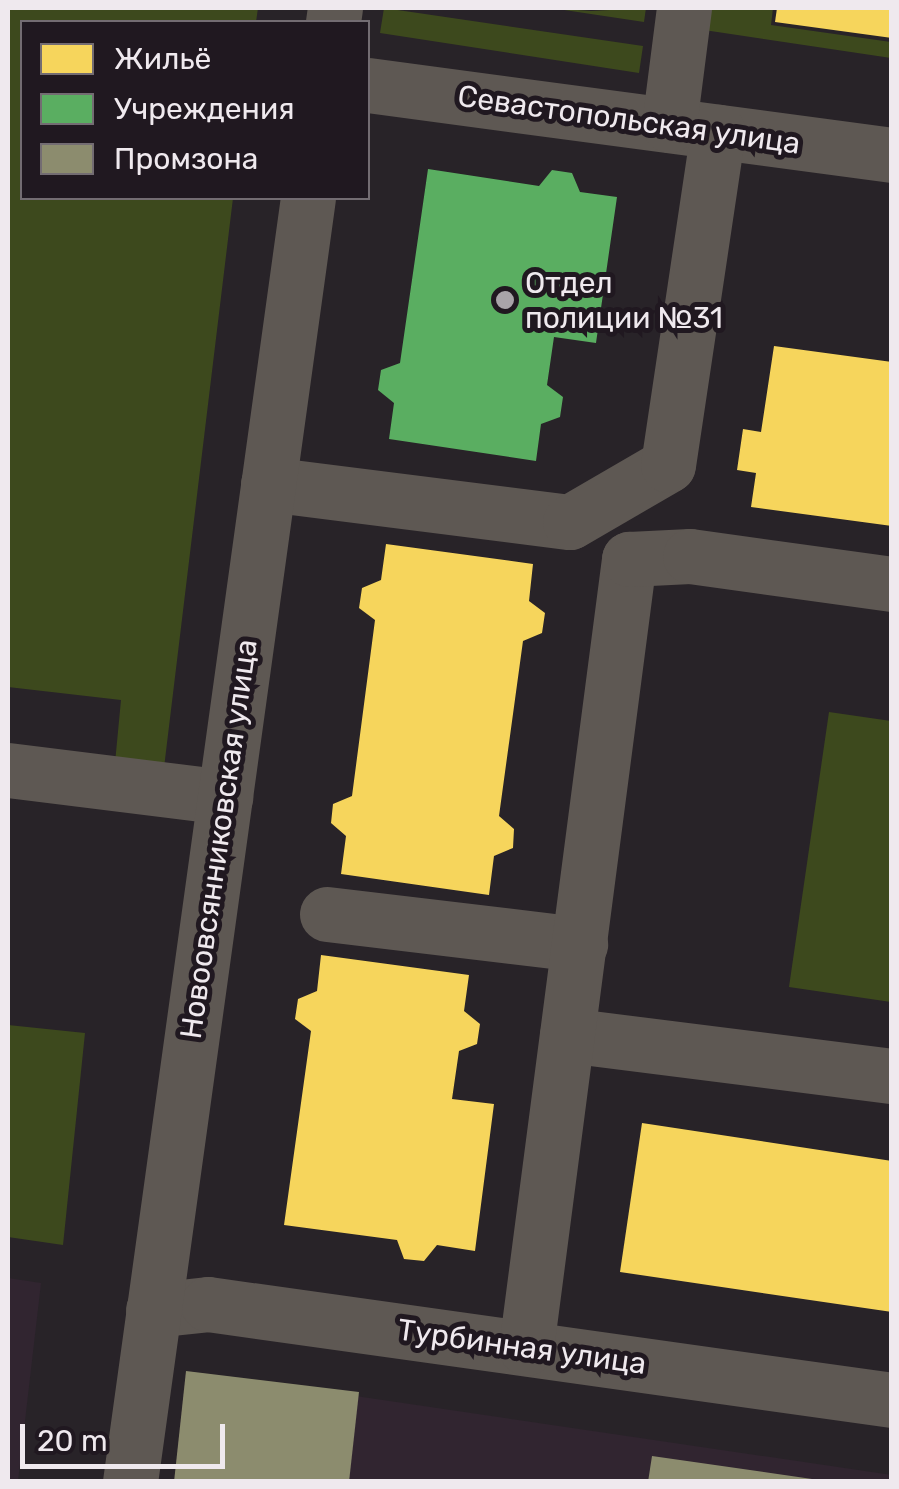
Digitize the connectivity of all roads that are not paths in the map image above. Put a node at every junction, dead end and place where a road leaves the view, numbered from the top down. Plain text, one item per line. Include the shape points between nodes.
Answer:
1 (684, 8) edge
2 (370, 85) edge
3 (693, 128) junction
4 (892, 155) edge
5 (308, 200) edge
6 (268, 484) junction
7 (892, 584) edge
8 (8, 770) edge
9 (225, 797) junction
10 (328, 914) dead end
11 (580, 944) junction
12 (568, 1035) junction
13 (892, 1076) edge
14 (153, 1310) junction
15 (526, 1348) junction
16 (892, 1400) edge
17 (130, 1482) edge

1 - 3 street
2 - 3 street, Севастопольская улица
3 - 4 street, Севастопольская улица
3 - 6 street via 668,465 570,522
5 - 6 street, Новоовсянниковская улица
6 - 9 street, Новоовсянниковская улица
7 - 11 street via 690,556 630,559
8 - 9 street
9 - 14 street, Новоовсянниковская улица
10 - 11 street
11 - 12 street
12 - 13 street
12 - 15 street
14 - 15 street, Турбинная улица via 208,1304
14 - 17 street, Новоовсянниковская улица
15 - 16 street, Турбинная улица

